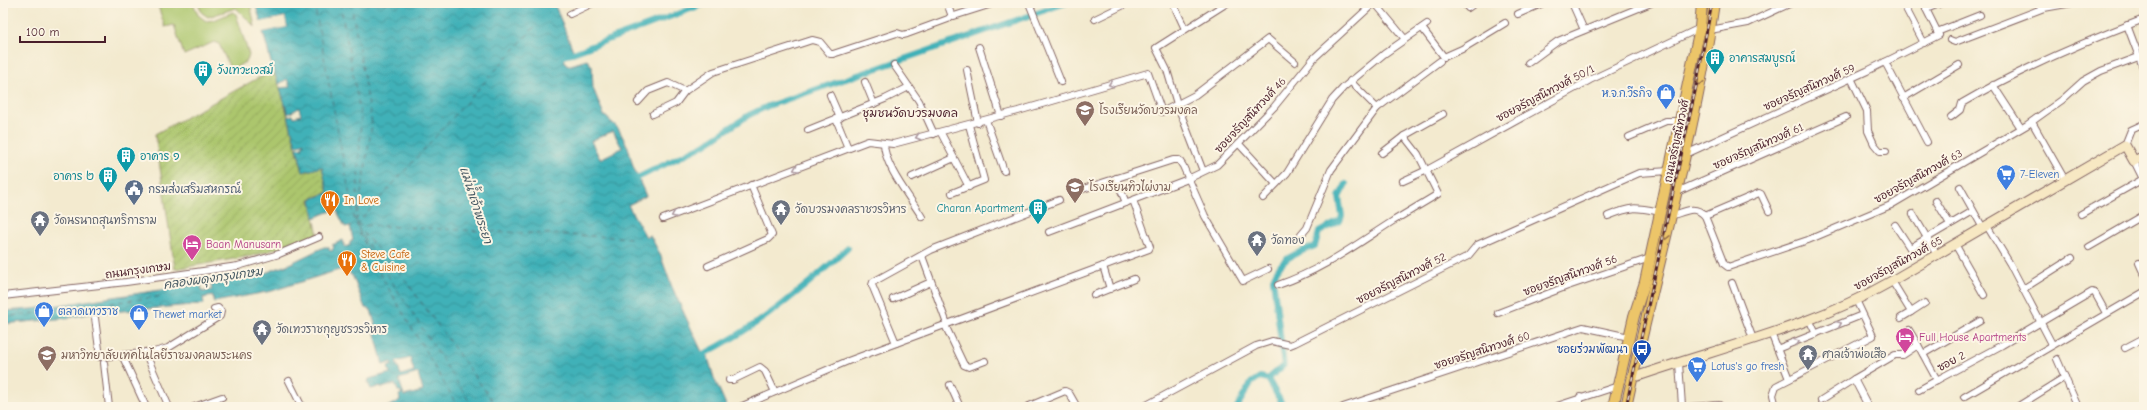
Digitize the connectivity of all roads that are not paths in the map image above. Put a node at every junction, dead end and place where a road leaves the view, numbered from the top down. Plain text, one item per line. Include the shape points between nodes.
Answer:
1 (593, 3) edge
2 (947, 3) edge
3 (995, 3) edge
4 (1030, 3) edge
5 (1128, 3) edge
6 (1173, 3) edge
7 (1227, 3) edge
8 (1375, 3) edge
9 (1464, 3) edge
10 (1475, 3) edge
11 (1543, 3) edge
12 (1572, 3) edge
13 (1651, 3) edge
14 (1702, 3) edge
15 (1714, 3) edge
16 (1791, 3) edge
17 (1903, 3) edge
18 (1942, 3) edge
19 (2038, 3) edge
20 (2072, 3) edge
21 (2044, 8) junction
22 (570, 14) dead end
23 (1518, 14) dead end
24 (952, 15) junction
25 (1980, 15) dead end
26 (1095, 19) dead end
27 (2144, 19) edge
28 (1505, 23) dead end
29 (2127, 25) junction
30 (1700, 28) junction
31 (1185, 29) junction
32 (1584, 30) junction
33 (1710, 30) junction
34 (1938, 34) junction
35 (1404, 39) junction
36 (1950, 40) dead end
37 (1924, 43) junction
38 (979, 47) dead end
39 (2142, 55) edge
40 (1440, 61) dead end
41 (1296, 62) dead end
42 (1885, 62) junction
43 (1528, 63) dead end
44 (894, 65) dead end
45 (1959, 65) dead end
46 (967, 70) dead end
47 (2144, 70) edge
48 (1851, 78) junction
49 (1350, 81) junction
50 (865, 82) dead end
51 (1061, 82) dead end
52 (1993, 85) junction
53 (909, 87) junction
54 (685, 91) junction
55 (830, 95) dead end
56 (1903, 98) junction
57 (638, 102) dead end
58 (874, 104) junction
59 (1177, 104) junction
60 (1377, 108) junction
61 (653, 114) dead end
62 (1444, 114) dead end
63 (1001, 116) junction
64 (1951, 116) dead end
65 (1846, 117) dead end
66 (838, 118) junction
67 (986, 120) junction
68 (1680, 121) junction
69 (2032, 122) junction
70 (978, 123) junction
71 (2144, 124) edge
72 (969, 125) junction
73 (2021, 128) junction
74 (808, 130) dead end
75 (941, 133) junction
76 (934, 134) junction
77 (1404, 136) junction
78 (1629, 137) dead end
79 (1927, 142) dead end
80 (884, 143) junction
81 (1239, 144) junction
82 (2125, 145) junction
83 (848, 148) junction
84 (1886, 151) dead end
85 (1382, 153) dead end
86 (1686, 154) junction
87 (2144, 156) edge
88 (954, 158) junction
89 (2134, 161) junction
90 (1004, 171) dead end
91 (1203, 171) junction
92 (1426, 171) junction
93 (1669, 172) junction
94 (912, 177) dead end
95 (1116, 178) junction
96 (1188, 178) junction
97 (2065, 180) junction
98 (2144, 180) edge
99 (1403, 181) dead end
100 (1276, 184) junction
101 (751, 185) junction
102 (969, 187) junction
103 (1960, 187) dead end
104 (1080, 190) dead end
105 (1677, 192) junction
106 (952, 193) dead end
107 (1263, 198) dead end
108 (1058, 200) dead end
109 (1133, 200) junction
110 (1936, 201) dead end
111 (1126, 203) junction
112 (1770, 211) dead end
113 (1973, 211) junction
114 (1660, 212) junction
115 (1913, 214) dead end
116 (2081, 214) dead end
117 (2144, 215) edge
118 (1608, 216) dead end
119 (1671, 216) junction
120 (1705, 216) junction
121 (922, 217) dead end
122 (663, 219) dead end
123 (1950, 224) junction
124 (1895, 225) dead end
125 (1985, 227) junction
126 (1049, 232) dead end
127 (1301, 235) dead end
128 (318, 237) dead end
129 (1927, 238) junction
130 (1955, 244) junction
131 (2089, 247) dead end
132 (1937, 255) junction
133 (922, 256) junction
134 (1650, 258) junction
135 (2072, 258) dead end
136 (2139, 263) dead end
137 (708, 266) dead end
138 (1103, 266) junction
139 (1268, 269) dead end
140 (2144, 274) edge
141 (1134, 279) dead end
142 (1892, 281) junction
143 (931, 282) junction
144 (1650, 282) junction
145 (1732, 283) dead end
146 (1278, 285) dead end
147 (1110, 289) junction
148 (2023, 289) junction
149 (2144, 292) edge
150 (1094, 295) dead end
151 (1984, 295) dead end
152 (3, 296) edge
153 (893, 298) dead end
154 (1856, 300) junction
155 (1925, 303) dead end
156 (214, 309) dead end
157 (1911, 312) junction
158 (1498, 313) dead end
159 (2106, 313) junction
160 (1862, 315) junction
161 (95, 318) dead end
162 (1901, 318) dead end
163 (1809, 319) junction
164 (1980, 321) dead end
165 (2040, 323) junction
166 (946, 325) junction
167 (1909, 330) dead end
168 (1771, 333) junction
169 (1816, 334) junction
170 (1629, 337) junction
171 (2144, 338) edge
172 (1753, 339) junction
173 (896, 343) junction
174 (2052, 344) junction
175 (1918, 345) junction
176 (2125, 348) dead end
177 (1778, 349) junction
178 (145, 352) junction
179 (1923, 354) junction
180 (122, 355) junction
181 (2057, 359) dead end
182 (985, 361) dead end
183 (1679, 362) junction
184 (104, 363) dead end
185 (1638, 376) junction
186 (2065, 377) junction
187 (1789, 379) junction
188 (1854, 379) junction
189 (729, 380) dead end
190 (1937, 380) junction
191 (288, 381) dead end
192 (950, 386) dead end
193 (1618, 386) junction
194 (1919, 390) dead end
195 (775, 392) junction
196 (222, 397) dead end
197 (1964, 397) dead end
198 (1580, 398) junction
199 (1821, 400) dead end
200 (1681, 406) edge
201 (1719, 406) edge
202 (1868, 406) edge
203 (109, 407) edge
204 (146, 407) edge
205 (169, 407) edge
206 (194, 407) edge
207 (302, 407) edge
208 (740, 407) edge
209 (960, 407) edge
210 (1027, 407) edge
211 (1077, 407) edge
212 (1143, 407) edge
213 (1343, 407) edge
214 (1554, 407) edge
215 (1580, 407) edge
216 (1614, 407) edge
217 (1621, 407) edge
218 (1626, 407) edge
219 (1632, 407) edge
220 (1689, 407) edge
221 (1776, 407) edge
222 (2017, 407) edge
223 (2078, 407) edge

1 - 22 street
2 - 24 street
3 - 24 street
4 - 51 street
5 - 26 street
6 - 31 street
7 - 31 street
8 - 35 street
8 - 81 street, ซอยจรัญสนิทวงศ์ 46 via 1313,59 1274,107
9 - 10 street via 1468,8
11 - 23 street
12 - 32 street
13 - 32 street
14 - 30 main road, ถนนจรัญสนิทวงศ์
15 - 33 main road, ถนนจรัญสนิทวงศ์
16 - 33 street via 1748,23
17 - 37 street
18 - 34 street via 1926,9
19 - 21 street
20 - 21 street
21 - 36 street via 1955,42
24 - 54 street via 948,19 907,34 897,33 833,54 830,54 820,42 812,40 713,72
25 - 34 street, ซอยจรัญสนิทวงศ์ 59
27 - 29 street
28 - 35 street via 1462,50 1444,57 1424,26
29 - 39 street
29 - 52 street via 2068,49
30 - 68 main road, ถนนจรัญสนิทวงศ์
30 - 92 street, ซอยจรัญสนิทวงศ์ 50/1 via 1584,83
31 - 59 street via 1156,48 1167,70
32 - 43 street via 1558,41
33 -> 86 main road, ถนนจรัญสนิทวงศ์
34 - 37 street, ซอยจรัญสนิทวงศ์ 59
35 - 49 street
37 - 42 street, ซอยจรัญสนิทวงศ์ 59
38 - 63 street
39 - 47 street
39 - 69 street, ซอยจรัญสนิทวงศ์ 63 via 2083,81
40 - 60 street
41 - 59 street via 1268,39 1195,95
42 - 48 street, ซอยจรัญสนิทวงศ์ 59
42 - 56 street
44 - 53 street
45 - 56 street
46 - 70 street
48 - 84 street via 1867,111 1866,126 1874,144 1880,151
48 - 86 street, ซอยจรัญสนิทวงศ์ 59
49 - 60 street
49 - 100 street via 1332,100 1287,173
50 - 58 street
52 - 64 street via 1962,103 1960,110
52 - 73 street
53 - 58 street
53 - 76 street via 929,120
54 - 57 street via 668,83 648,91
54 - 61 street via 678,101
55 - 66 street
56 - 79 street
58 - 66 street
59 -> 63 street via 1162,112 1148,73
59 - 91 street
60 - 127 street via 1331,170 1307,228
62 - 77 street
63 - 67 street
65 - 105 street, ซอยจรัญสนิทวงศ์ 61
66 - 74 street
66 - 83 street
67 - 70 street
67 - 90 street
68 - 78 street via 1666,121
68 - 93 main road, ถนนจรัญสนิทวงศ์
69 - 73 street, ซอยจรัญสนิทวงศ์ 63
69 - 97 street
70 - 72 street
71 - 82 street via 2131,130
72 - 75 street
72 - 102 street via 984,180
73 - 120 street, ซอยจรัญสนิทวงศ์ 63 via 1891,205 1808,240 1728,267 1724,264
75 - 76 street
75 - 88 street
76 -> 80 street via 893,144
77 - 85 street
77 - 92 street via 1418,154
80 - 83 street via 868,141
80 - 121 street via 888,162
81 - 91 street, ซอยจรัญสนิทวงศ์ 46 via 1217,165
81 - 100 street
82 - 89 street
82 - 97 street, ซอยจรัญสนิทวงศ์ 65
83 -> 101 street
86 - 105 main road, ถนนจรัญสนิทวงศ์
87 - 89 street
88 - 94 street
88 - 102 street
89 - 98 street
91 - 96 street, ซอยจรัญสนิทวงศ์ 46
92 - 99 street, ซอยจรัญสนิทวงศ์ 50/1
92 - 146 street via 1438,194 1304,276
93 - 114 main road, ถนนจรัญสนิทวงศ์
93 - 212 street, ซอยจรัญสนิทวงศ์ 52 via 1639,173 1476,245 1468,256 1295,343 1277,342 1256,346
95 - 96 street via 1174,160 1179,160
95 - 104 street
95 - 111 street
96 - 109 street, ซอยจรัญสนิทวงศ์ 46
96 - 139 street via 1205,216 1243,281
97 - 125 street, ซอยจรัญสนิทวงศ์ 65
98 - 116 street
100 - 107 street
101 -> 122 street
101 - 137 street via 772,235
102 - 106 street
103 - 113 street
105 - 119 main road, ถนนจรัญสนิทวงศ์
108 - 133 street
109 - 111 street, ซอยจรัญสนิทวงศ์ 46
109 - 138 street via 1150,248
110 - 123 street
111 - 126 street, ซอยจรัญสนิทวงศ์ 46
112 - 120 street via 1759,193
113 - 123 street
113 - 125 street
114 - 118 street via 1636,207
114 - 134 main road, ถนนจรัญสนิทวงศ์
115 - 129 street
117 - 131 street
119 - 120 street via 1693,208
119 -> 144 main road, ถนนจรัญสนิทวงศ์
123 - 129 street
124 - 129 street via 1910,248
125 - 130 street, ซอยจรัญสนิทวงศ์ 65
125 - 148 street
128 - 152 street, ถนนกรุงเกษม via 279,254 238,266 160,278
129 - 132 street
130 - 132 street, ซอยจรัญสนิทวงศ์ 65
130 - 151 street
132 - 142 street, ซอยจรัญสนิทวงศ์ 65
133 - 143 street
133 - 173 street via 872,284
134 - 144 main road, ถนนจรัญสนิทวงศ์
134 - 158 street, ซอยจรัญสนิทวงศ์ 56
135 - 148 street
136 - 140 street
138 - 147 street
138 - 166 street
141 - 147 street
142 - 154 street, ซอยจรัญสนิทวงศ์ 65
142 - 157 street
143 - 153 street
143 - 166 street
144 - 170 main road, ถนนจรัญสนิทวงศ์
144 - 185 main road, ถนนจรัญสนิทวงศ์ via 1650,319
144 - 217 main road, ถนนจรัญสนิทวงศ์
144 - 218 main road, ถนนจรัญสนิทวงศ์
145 - 172 street
147 - 150 street
148 - 165 street
149 - 159 street
154 - 160 street
154 - 163 street, ซอยจรัญสนิทวงศ์ 65
155 - 157 street
156 - 178 street via 221,311 220,316 168,348
157 - 162 street
159 - 165 street, ซอย 2 via 2092,292
159 - 174 street
169 -> 160 street
160 - 187 street via 1873,336
161 - 180 street via 100,357
163 - 168 street, ซอยจรัญสนิทวงศ์ 65
163 - 169 street
164 - 179 street
165 - 174 street
165 - 190 street, ซอย 2
166 - 173 street
166 - 182 street via 964,365 969,367
167 - 175 street, ซอย 2
168 - 172 street, ซอยจรัญสนิทวงศ์ 65
168 - 177 street
177 -> 169 street
170 - 193 main road, ถนนจรัญสนิทวงศ์
170 - 213 street, ซอยจรัญสนิทวงศ์ 60 via 1583,327
171 - 176 street
172 - 183 street, ซอยจรัญสนิทวงศ์ 65
173 - 195 street
174 - 197 street
175 - 179 street, ซอย 2
175 - 188 street
177 - 187 street
178 - 180 street
178 - 205 street
179 - 190 street, ซอย 2
180 - 204 street
181 - 186 street
183 - 185 street, ซอยจรัญสนิทวงศ์ 65
183 - 200 street
184 - 203 street
185 - 219 main road, ถนนจรัญสนิทวงศ์
186 - 222 street
186 - 223 street
187 - 221 street via 1776,386 1773,395
188 - 199 street
188 - 202 street
189 - 195 street via 760,367 765,371
190 - 194 street
191 - 207 street
192 - 209 street
193 - 198 street
193 - 216 main road, ถนนจรัญสนิทวงศ์
195 - 208 street
196 - 206 street
198 - 214 street
198 - 215 street
200 - 220 street
201 - 220 street
210 - 211 street via 1065,391

